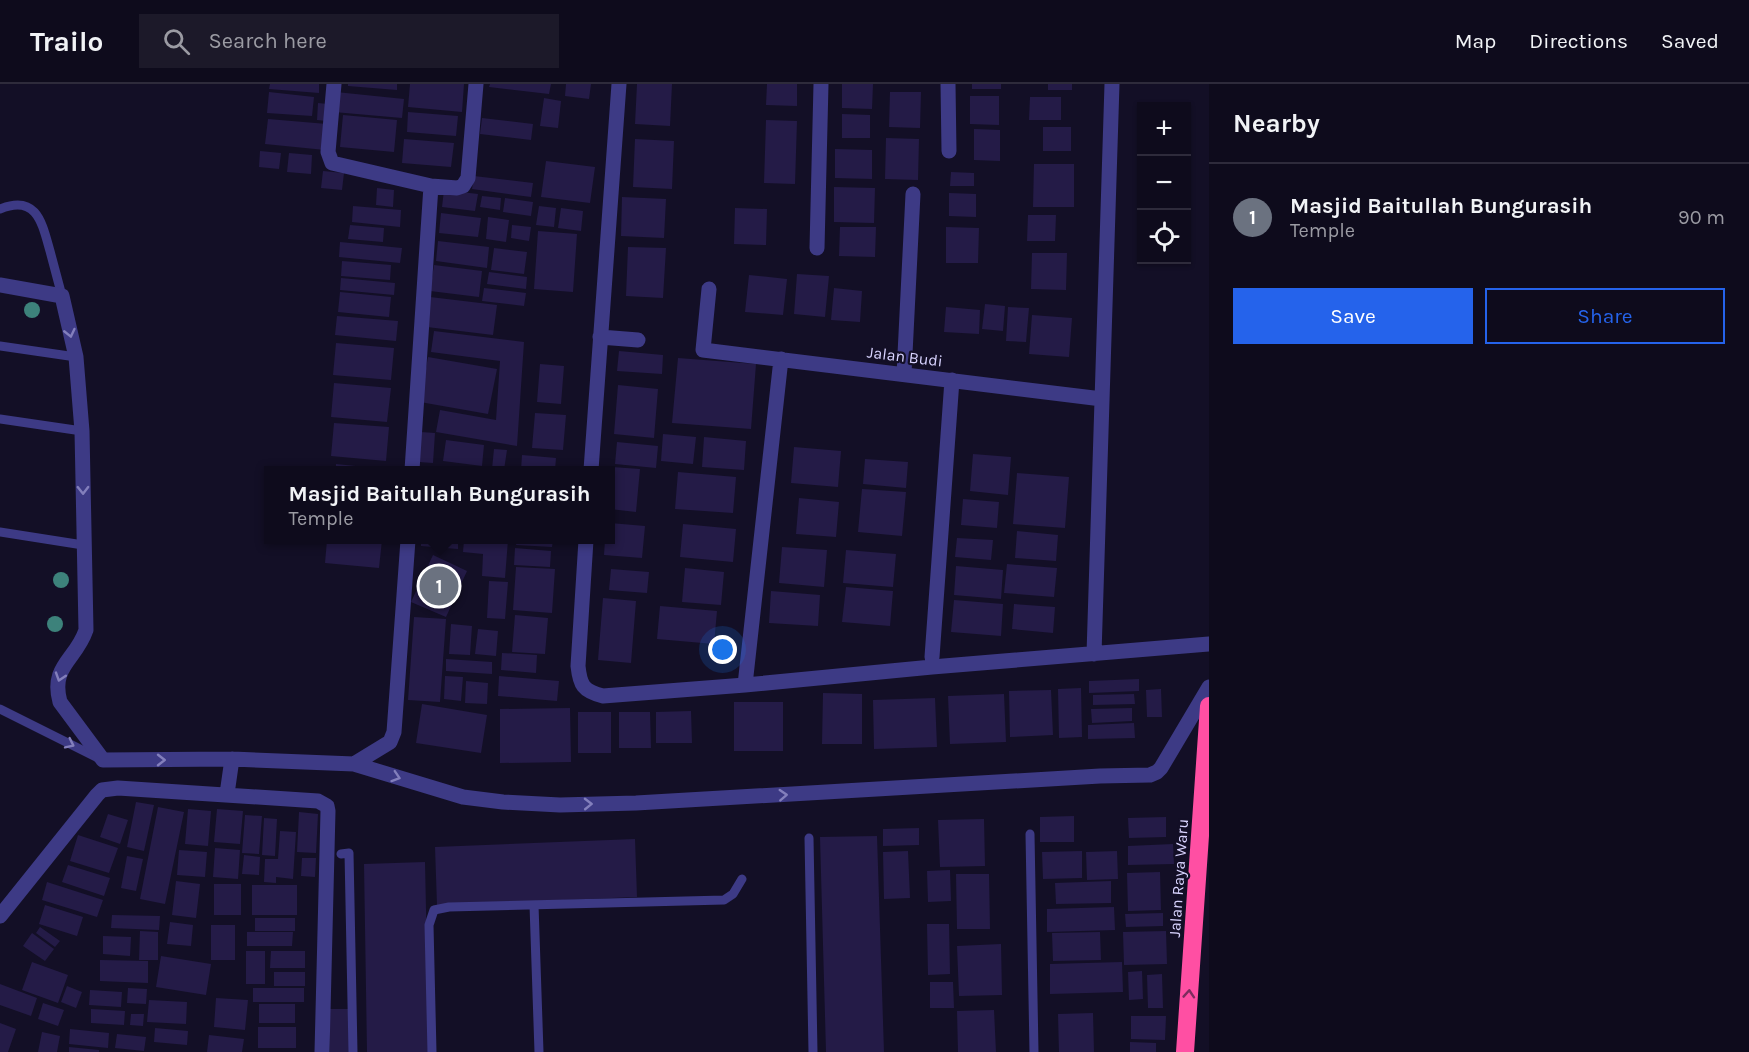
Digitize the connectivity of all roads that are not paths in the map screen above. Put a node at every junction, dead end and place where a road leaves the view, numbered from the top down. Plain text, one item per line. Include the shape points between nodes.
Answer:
1 (334, 84) edge
2 (476, 84) edge
3 (619, 84) edge
4 (821, 84) edge
5 (948, 84) edge
6 (1112, 84) edge
7 (949, 152) dead end
8 (431, 186) junction
9 (913, 195) dead end
10 (0, 209) edge
11 (817, 248) dead end
12 (0, 285) edge
13 (709, 289) dead end
14 (62, 296) junction
15 (600, 337) junction
16 (638, 340) dead end
17 (0, 346) edge
18 (76, 357) junction
19 (781, 359) junction
20 (904, 374) junction
21 (952, 380) junction
22 (1102, 399) junction
23 (0, 419) edge
24 (82, 431) junction
25 (412, 466) edge
26 (591, 466) edge
27 (0, 532) edge
28 (408, 544) edge
29 (586, 544) edge
30 (83, 545) junction
31 (1209, 644) edge
32 (1094, 654) junction
33 (932, 657) dead end
34 (745, 685) junction
35 (1209, 687) edge
36 (1209, 706) edge
37 (0, 709) edge
38 (232, 759) junction
39 (103, 760) junction
40 (354, 764) junction
41 (226, 794) junction
42 (1030, 834) dead end
43 (809, 838) dead end
44 (341, 854) dead end
45 (742, 879) dead end
46 (534, 905) junction
47 (0, 916) edge
48 (322, 1052) edge
49 (353, 1052) edge
50 (432, 1052) edge
51 (539, 1052) edge
52 (813, 1052) edge
53 (1034, 1052) edge
54 (1185, 1052) edge

1 - 8 street via 328,152 332,163
2 - 8 street via 468,178 457,188
3 - 15 street
4 - 11 street
5 - 7 street
6 - 22 street
8 - 25 street
9 - 20 street
10 - 14 lane via 11,204 23,206 42,221
12 - 14 street
13 - 19 street, Jalan Budi via 703,350
14 -> 18 street
15 - 16 street
15 - 26 street
17 - 18 lane
18 - 24 street
19 - 20 street, Jalan Budi
19 - 34 street
20 - 21 street, Jalan Budi
21 - 22 street, Jalan Budi
21 - 33 street
22 - 32 street
23 - 24 lane
24 -> 30 street
27 - 30 lane
28 - 40 street via 394,732 390,742
29 - 34 street via 577,654 580,681 585,689 603,696
30 -> 39 street via 86,630 82,642 61,669 56,690 60,702
31 - 32 street
32 - 34 street
40 -> 35 street via 463,797 560,805 1150,775 1161,768
54 -> 36 highway, Jalan Raya Waru
37 -> 39 lane
39 -> 38 street
38 - 40 street
38 - 41 street
41 - 47 street via 102,790
41 - 48 street via 318,801 327,806
42 - 53 lane
43 - 52 lane
44 - 49 lane via 349,853
45 - 46 lane via 724,900
46 - 50 lane via 434,910 429,925
46 - 51 lane

